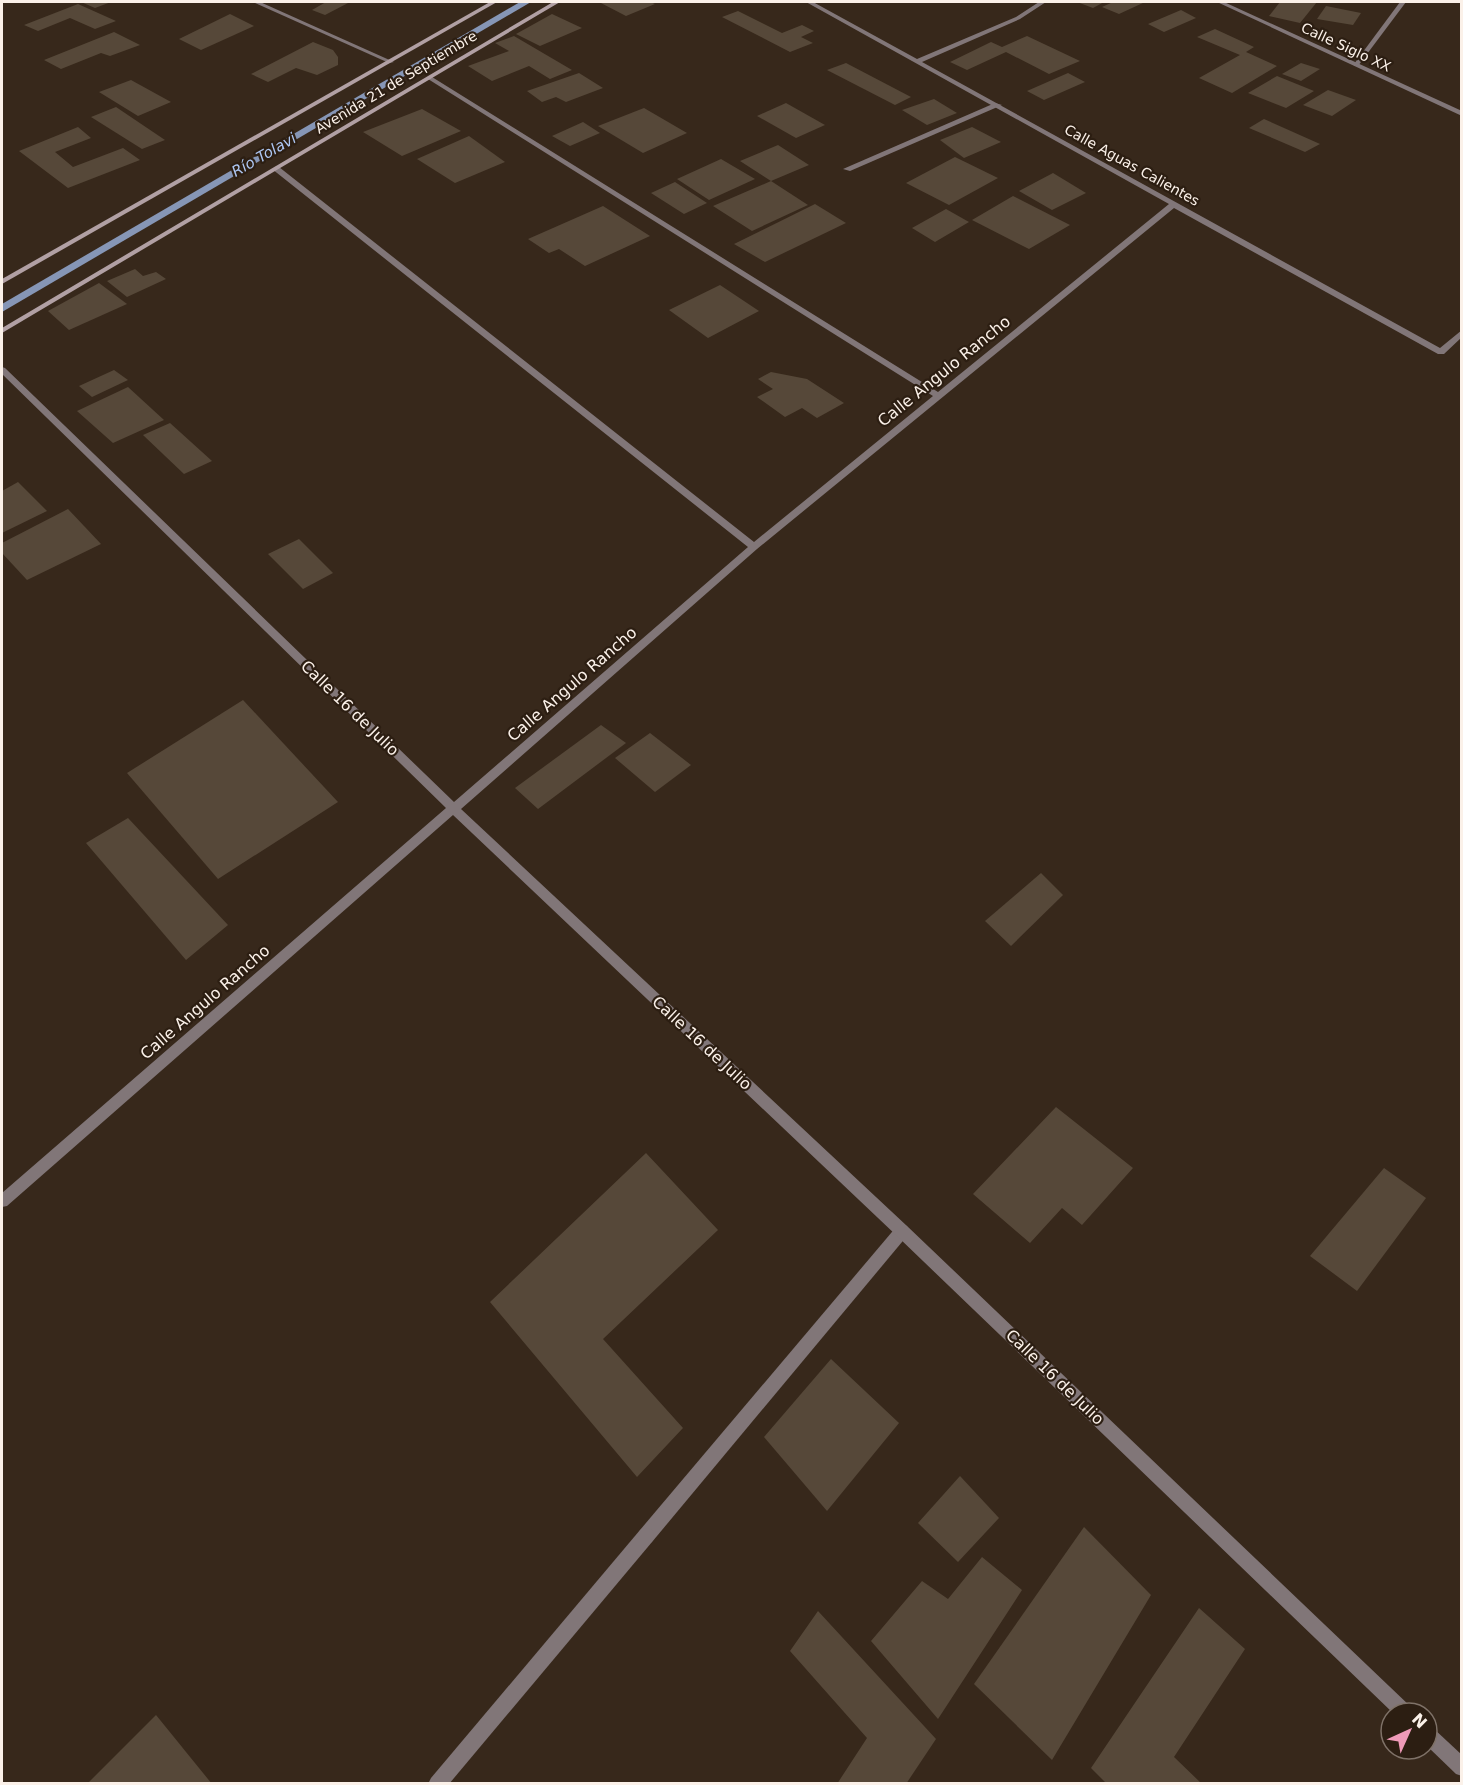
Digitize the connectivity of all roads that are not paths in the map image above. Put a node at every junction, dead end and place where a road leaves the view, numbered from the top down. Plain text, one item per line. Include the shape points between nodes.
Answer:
1 (256, 2) edge
2 (494, 2) edge
3 (557, 2) edge
4 (809, 2) edge
5 (1043, 2) edge
6 (1220, 2) edge
7 (1403, 2) edge
8 (919, 61) junction
9 (391, 62) junction
10 (1356, 65) junction
11 (430, 78) junction
12 (998, 105) junction
13 (1461, 114) edge
14 (276, 169) junction
15 (847, 170) dead end
16 (1174, 204) junction
17 (2, 282) edge
18 (2, 331) edge
19 (1461, 332) edge
20 (2, 370) edge
21 (939, 396) junction
22 (754, 547) junction
23 (453, 808) junction
24 (2, 1201) edge
25 (902, 1231) junction
26 (1392, 1701) edge
27 (1439, 1746) edge
28 (1461, 1768) edge
29 (437, 1784) edge

1 - 9 street
2 - 9 street, Avenida 21 de Septiembre
3 - 11 street, Avenida 21 de Septiembre
4 - 8 street, Calle Aguas Calientes
5 - 8 street via 1018,18
6 - 10 street, Calle Siglo XX
7 - 10 street
8 - 12 street, Calle Aguas Calientes
9 - 17 street, Avenida 21 de Septiembre
10 - 13 street, Calle Siglo XX
11 - 14 street, Avenida 21 de Septiembre
11 - 21 street
12 - 15 street
12 - 16 street, Calle Aguas Calientes
14 - 18 street, Avenida 21 de Septiembre
14 - 22 street
16 - 19 street, Calle Aguas Calientes via 1441,352
16 - 21 street, Calle Angulo Rancho
20 - 23 street, Calle 16 de Julio
21 - 22 street, Calle Angulo Rancho
22 - 23 street, Calle Angulo Rancho
23 - 24 street, Calle Angulo Rancho
23 - 25 street, Calle 16 de Julio
25 - 26 street, Calle 16 de Julio
25 - 29 street
27 - 28 street

